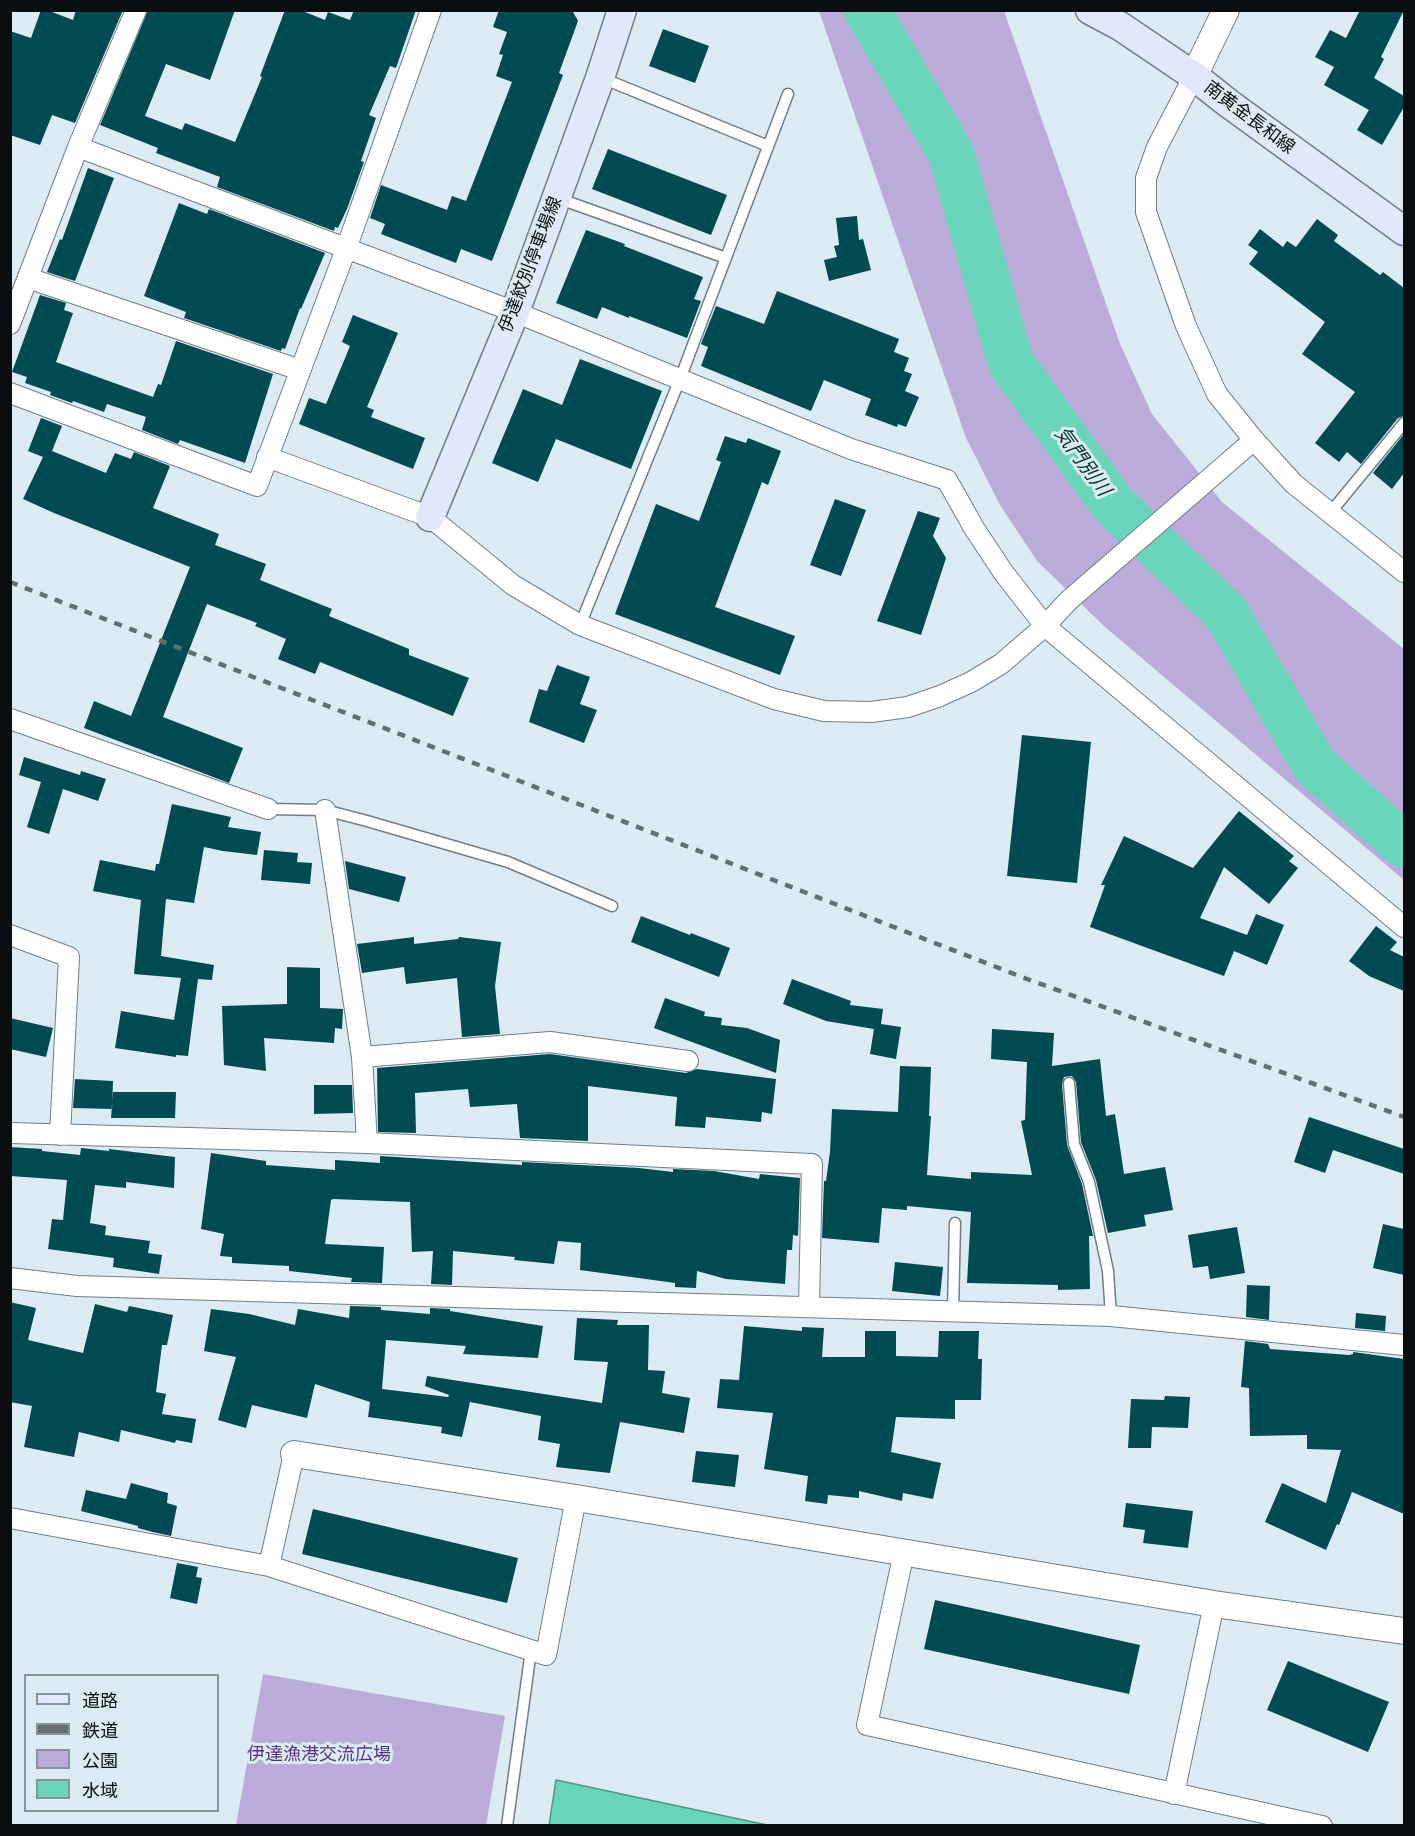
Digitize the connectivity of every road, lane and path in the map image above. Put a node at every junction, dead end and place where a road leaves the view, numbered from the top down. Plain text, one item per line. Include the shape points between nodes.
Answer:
1 (136, 10) edge
2 (431, 10) edge
3 (622, 10) edge
4 (1090, 10) edge
5 (1226, 10) edge
6 (1194, 76) junction
7 (600, 78) junction
8 (788, 94) dead end
9 (768, 146) junction
10 (78, 147) junction
11 (556, 198) junction
12 (1404, 231) edge
13 (346, 249) junction
14 (726, 258) junction
15 (28, 279) junction
16 (515, 312) junction
17 (10, 324) edge
18 (300, 370) junction
19 (680, 379) junction
20 (10, 393) edge
21 (1404, 423) edge
22 (1254, 441) junction
23 (267, 457) junction
24 (1330, 513) junction
25 (430, 516) junction
26 (1404, 572) edge
27 (580, 625) junction
28 (1045, 626) junction
29 (10, 719) edge
30 (268, 809) joint
31 (325, 810) junction
32 (612, 906) dead end
33 (1404, 927) edge
34 (10, 935) edge
35 (362, 1057) junction
36 (688, 1061) dead end
37 (1069, 1083) dead end
38 (10, 1133) edge
39 (60, 1135) junction
40 (367, 1143) junction
41 (955, 1223) dead end
42 (10, 1278) edge
43 (809, 1306) junction
44 (953, 1311) junction
45 (1111, 1316) junction
46 (1404, 1345) edge
47 (294, 1454) joint
48 (576, 1498) junction
49 (10, 1518) edge
50 (903, 1552) junction
51 (269, 1566) junction
52 (1214, 1605) junction
53 (1404, 1631) edge
54 (531, 1650) junction
55 (1174, 1794) junction
56 (507, 1826) edge
57 (1322, 1826) edge

1 - 10 street
2 - 13 street
3 - 7 main road, 伊達紋別停車場線
4 - 6 main road, 南黄金長和線
5 - 6 street
6 - 12 main road, 南黄金長和線
6 - 22 street via 1146,177 1146,212 1186,326 1217,394
7 - 9 lane
7 - 11 main road, 伊達紋別停車場線
8 - 9 lane
9 - 14 lane
10 - 13 street
10 - 15 street
11 - 14 lane
11 - 16 main road, 伊達紋別停車場線
13 - 16 street
13 - 18 street
14 - 19 lane
15 - 17 street
15 - 18 street
16 - 19 street
16 - 25 main road, 伊達紋別停車場線
18 - 23 street
19 - 27 lane
19 - 28 street via 851,448 947,480 1003,573
20 - 23 street via 257,486
21 - 24 lane
22 - 24 street via 1294,484
22 - 28 street via 1068,601
23 - 25 street
24 - 26 street
25 - 27 street via 513,585
27 - 28 street via 774,699 824,711 871,712 908,707 971,682 1002,664
28 - 33 street
29 - 30 street
30 - 31 lane
31 - 32 lane via 508,862
31 - 35 street
34 - 39 street via 69,957
35 - 36 street via 550,1042
35 - 40 street
37 - 45 lane via 1074,1144 1089,1182 1108,1271
38 - 39 street
39 - 40 street
40 - 43 street via 812,1164
41 - 44 lane
42 - 43 street via 88,1286
43 - 44 street
44 - 45 street
45 - 46 street
47 - 48 street
47 - 51 street
48 - 50 street
48 - 54 street via 546,1655
49 - 51 street
50 - 52 street
50 - 55 street via 867,1725
51 - 54 street
52 - 53 street
52 - 55 street
54 - 56 lane
55 - 57 street

